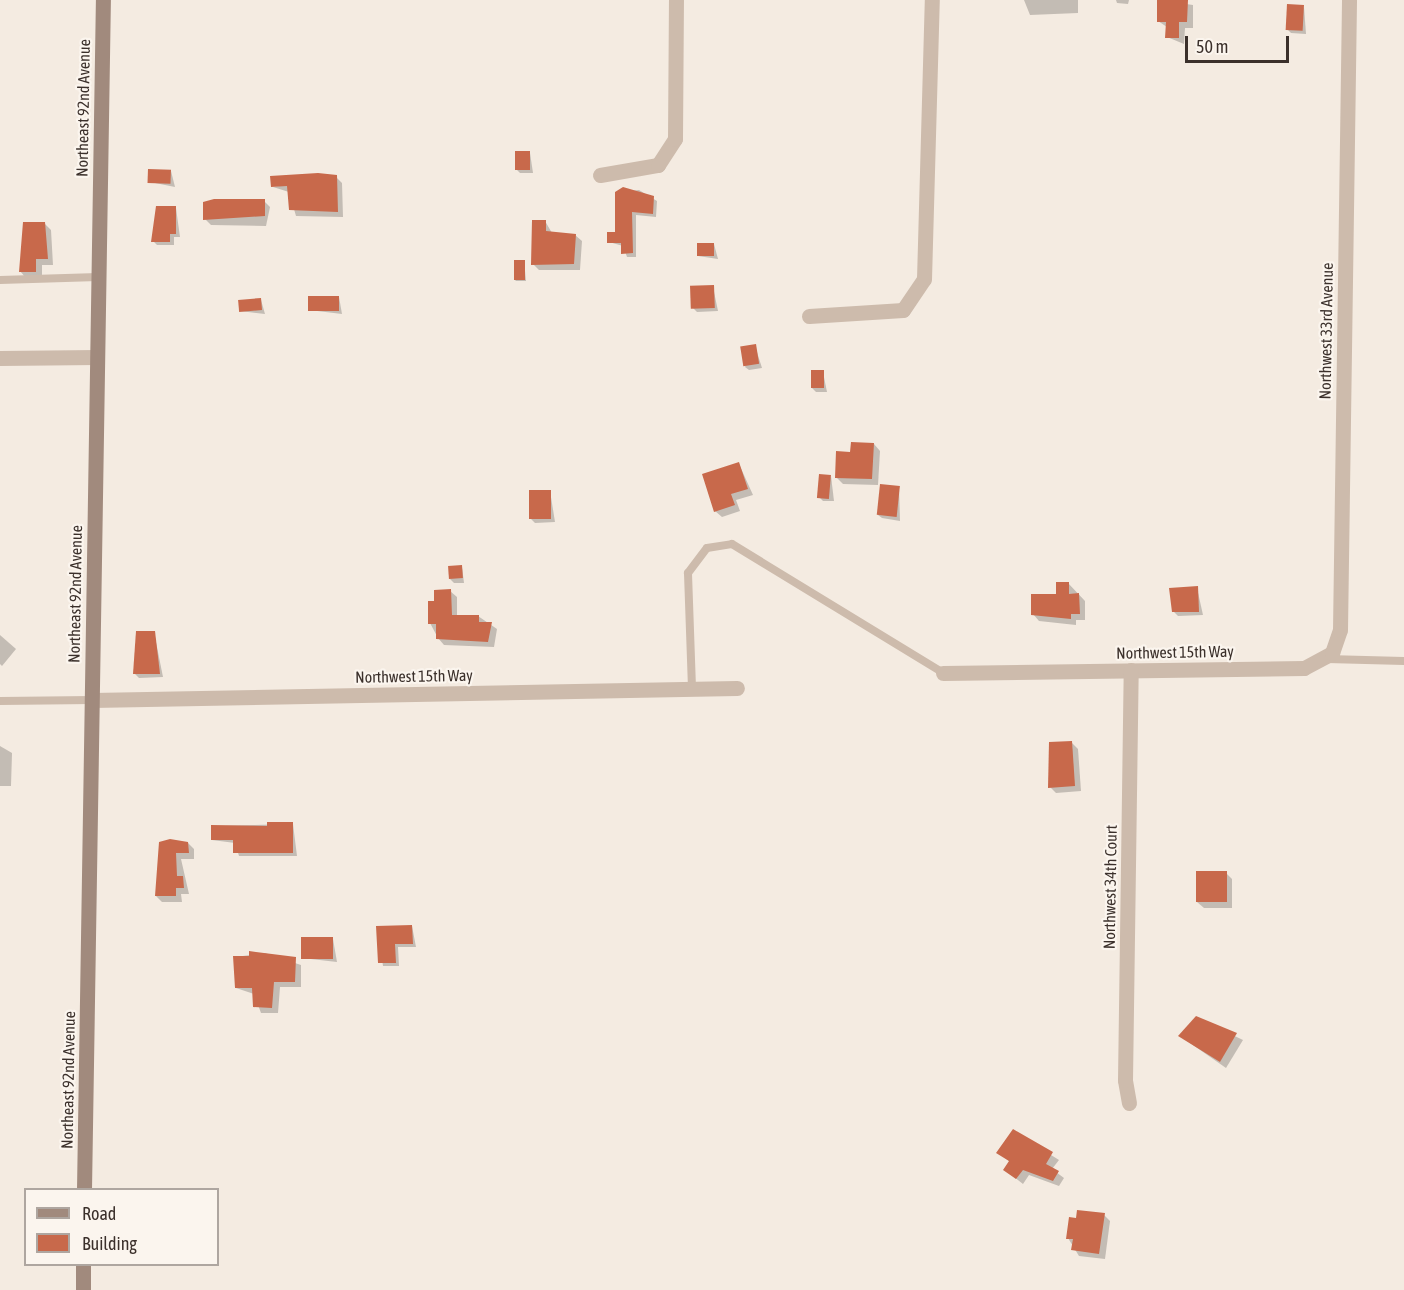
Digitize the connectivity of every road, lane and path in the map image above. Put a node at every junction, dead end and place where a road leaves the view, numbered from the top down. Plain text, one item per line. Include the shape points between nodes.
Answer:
1 (103, 0) edge
2 (676, 0) edge
3 (932, 0) edge
4 (1349, 0) edge
5 (600, 175) dead end
6 (98, 277) junction
7 (0, 280) edge
8 (809, 316) dead end
9 (97, 357) junction
10 (0, 358) edge
11 (1327, 658) junction
12 (1404, 661) edge
13 (1131, 670) junction
14 (943, 673) joint
15 (692, 688) junction
16 (737, 688) dead end
17 (92, 700) junction
18 (0, 701) edge
19 (1129, 1103) dead end
20 (84, 1188) edge
21 (83, 1266) edge
22 (83, 1290) edge

1 - 6 street, Northeast 92nd Avenue
2 - 5 street via 675,138 658,165
3 - 8 street via 924,279 903,310
4 - 11 street, Northwest 33rd Avenue via 1340,630
6 - 7 lane
6 - 9 street, Northeast 92nd Avenue
9 - 10 street
9 - 17 street, Northeast 92nd Avenue
11 - 12 lane, Northwest 15th Way
11 - 13 street, Northwest 15th Way via 1304,668
13 - 14 street, Northwest 15th Way
13 - 19 street, Northwest 34th Court via 1125,1080
14 - 15 lane via 732,544 707,548 688,573
15 - 16 street, Northwest 15th Way
15 - 17 street, Northwest 15th Way
17 - 18 lane
17 - 20 street, Northeast 92nd Avenue
21 - 22 street

